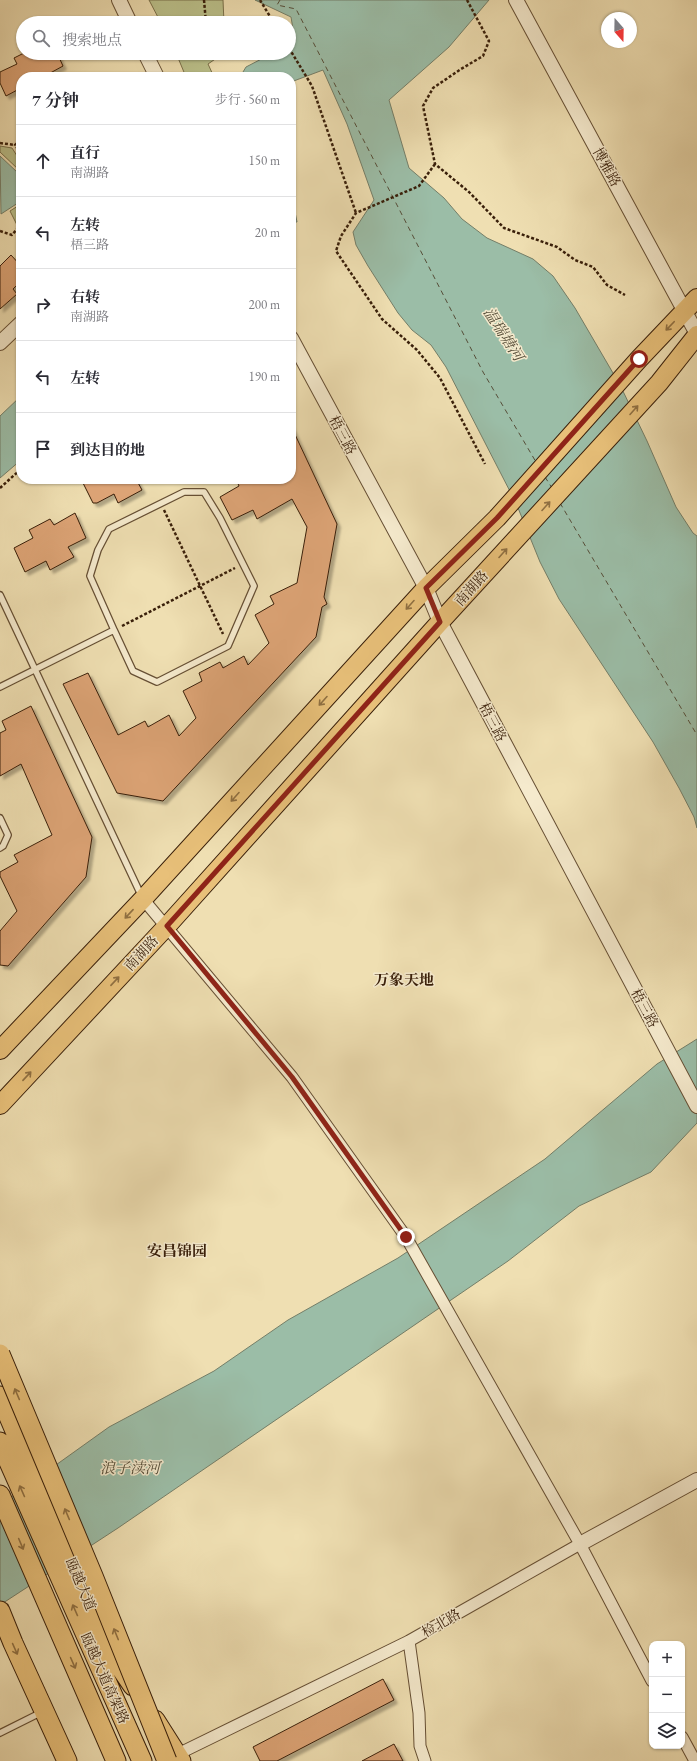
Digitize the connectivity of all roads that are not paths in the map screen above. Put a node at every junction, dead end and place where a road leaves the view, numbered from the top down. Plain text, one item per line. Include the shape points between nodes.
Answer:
1 (119, 0) edge
2 (516, 0) edge
3 (127, 16) edge
4 (148, 60) edge
5 (154, 72) edge
6 (691, 304) edge
7 (16, 328) edge
8 (697, 335) edge
9 (0, 343) edge
10 (296, 347) edge
11 (426, 588) junction
12 (0, 595) edge
13 (440, 622) junction
14 (114, 630) junction
15 (35, 669) junction
16 (0, 688) edge
17 (0, 818) edge
18 (0, 848) edge
19 (143, 899) junction
20 (167, 926) junction
21 (0, 1050) edge
22 (0, 1105) edge
23 (697, 1106) edge
24 (0, 1354) edge
25 (0, 1396) edge
26 (0, 1442) edge
27 (697, 1480) edge
28 (0, 1496) edge
29 (580, 1544) junction
30 (0, 1612) edge
31 (409, 1641) junction
32 (650, 1677) edge
33 (36, 1715) dead end
34 (0, 1733) edge
35 (685, 1743) edge
36 (175, 1759) edge
37 (67, 1761) edge
38 (116, 1761) edge
39 (142, 1761) edge
40 (425, 1761) edge
41 (694, 1761) edge

1 - 3 street
2 - 6 street, 博雅路
4 - 5 street
6 - 8 street, 博雅路
6 -> 11 main road via 497,518
7 - 9 street
13 -> 8 main road, 南湖路 via 659,383
10 - 11 street, 梧三路
11 - 13 street, 梧三路
11 -> 19 main road
12 - 15 lane
13 - 20 main road, 南湖路
13 - 23 street, 梧三路
14 - 14 lane via 90,576 98,550 109,530 184,492 204,492 254,586 228,646 157,682 133,671
14 - 15 lane
15 - 16 lane
15 - 19 lane
17 - 18 lane via 8,835
19 - 20 street
19 -> 21 main road
22 -> 20 main road, 南湖路
20 - 29 street via 292,1077 406,1237
36 -> 24 highway, bridge via 93,1576
25 - 36 highway, 瓯越大道 via 110,1652
39 -> 26 highway, 瓯越大道高架路
27 - 29 street, 检北路
28 -> 38 highway, 瓯越大道高架路
29 - 31 street, 检北路
29 - 32 street
30 -> 37 highway
31 - 36 street, 检北路
31 - 40 street via 419,1713 420,1746
33 - 34 lane
35 - 41 street

